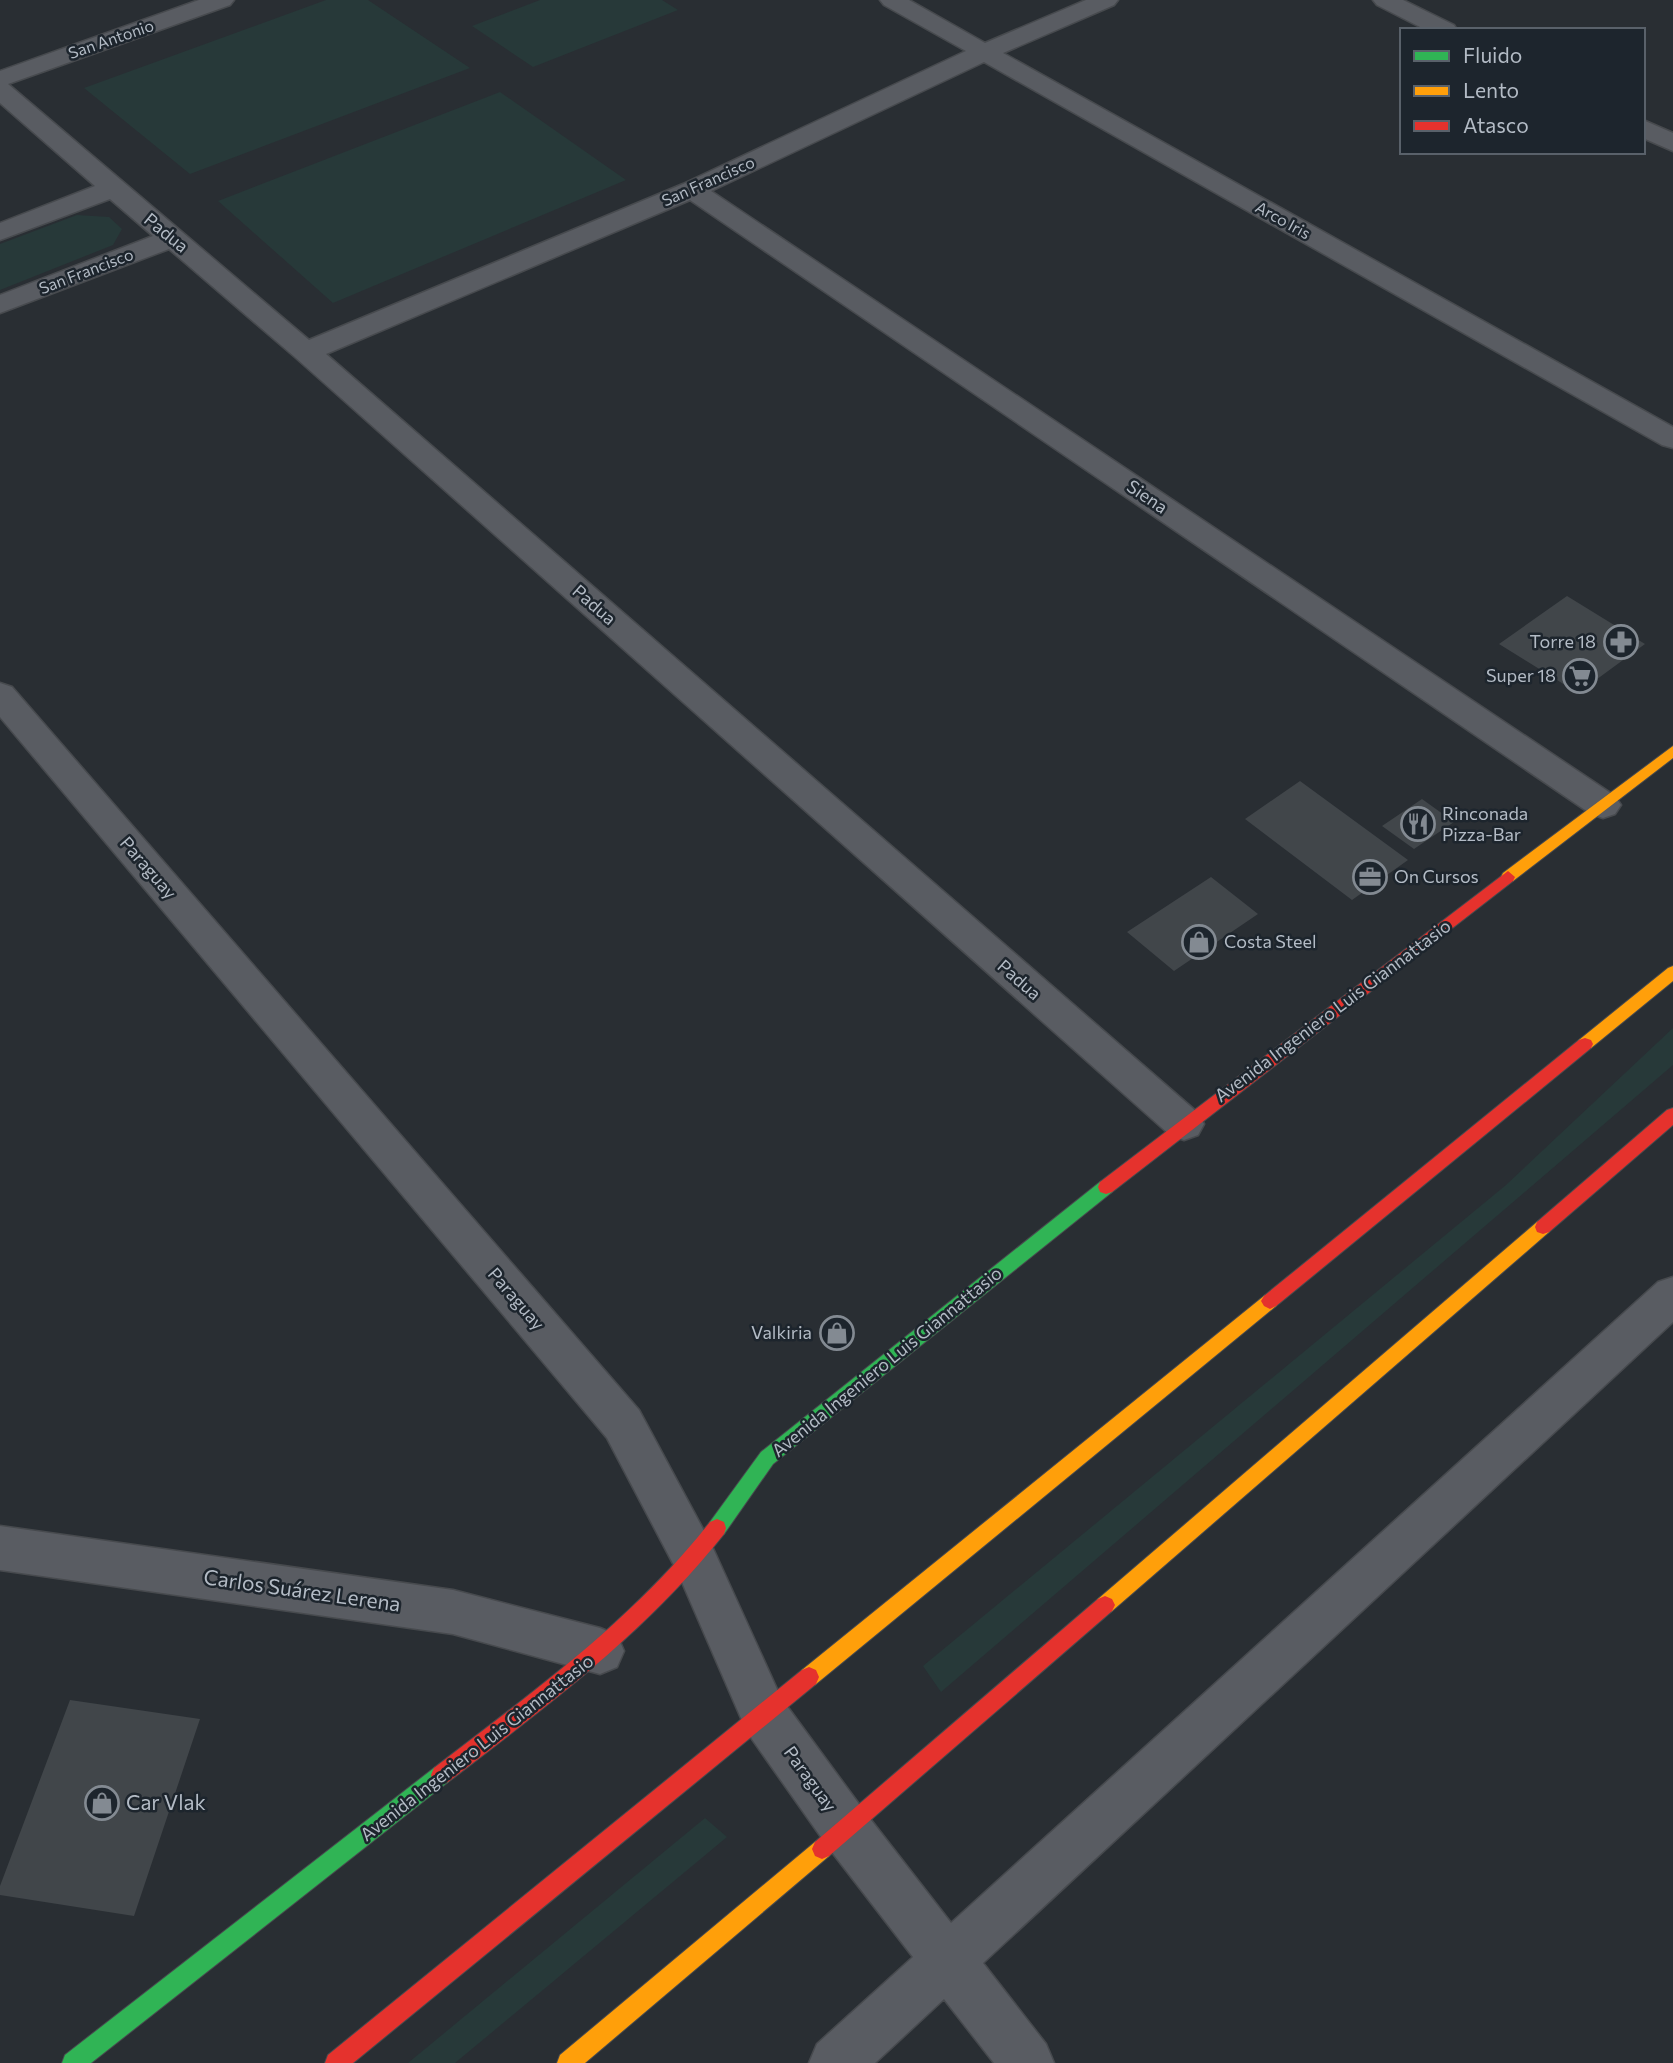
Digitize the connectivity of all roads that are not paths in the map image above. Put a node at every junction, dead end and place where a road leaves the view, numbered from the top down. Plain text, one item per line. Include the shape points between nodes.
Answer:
1 (222, 0) edge
2 (892, 0) edge
3 (1106, 0) edge
4 (1385, 0) edge
5 (1441, 28) edge
6 (984, 52) junction
7 (0, 79) edge
8 (0, 90) edge
9 (1645, 129) edge
10 (1673, 143) edge
11 (111, 189) junction
12 (692, 190) junction
13 (0, 232) edge
14 (173, 238) junction
15 (0, 305) edge
16 (306, 352) junction
17 (1673, 439) edge
18 (0, 695) edge
19 (1673, 751) edge
20 (1602, 805) junction
21 (1673, 972) edge
22 (1673, 1115) edge
23 (1184, 1124) junction
24 (1673, 1295) edge
25 (0, 1548) edge
26 (695, 1559) junction
27 (600, 1651) junction
28 (764, 1715) junction
29 (846, 1829) junction
30 (947, 1962) junction
31 (73, 2063) edge
32 (337, 2063) edge
33 (568, 2063) edge
34 (836, 2063) edge
35 (1027, 2063) edge

1 - 7 street, San Antonio
2 - 6 street, Arco Iris
3 - 6 street, San Francisco
4 - 5 street
6 - 12 street, San Francisco
6 - 17 street, Arco Iris
8 - 11 street, Padua
9 - 10 street
11 - 13 street
11 - 14 street, Padua
12 - 16 street, San Francisco
12 - 20 street, Siena
14 - 15 street, San Francisco
14 - 16 street, Padua
16 - 23 street, Padua
18 - 26 street, Paraguay via 623,1424
19 - 20 main road, Avenida Ingeniero Luis Giannattasio
20 - 23 main road, Avenida Ingeniero Luis Giannattasio
21 - 28 main road
22 - 29 main road
23 - 26 main road, Avenida Ingeniero Luis Giannattasio via 767,1458
24 - 30 street
25 - 27 street, Carlos Suárez Lerena via 453,1612
26 - 27 main road, Avenida Ingeniero Luis Giannattasio
26 - 28 street, Paraguay
27 - 31 main road, Avenida Ingeniero Luis Giannattasio
28 - 29 street, Paraguay
28 - 32 main road
29 - 30 street, Paraguay
29 - 33 main road
30 - 34 street
30 - 35 street, Paraguay

